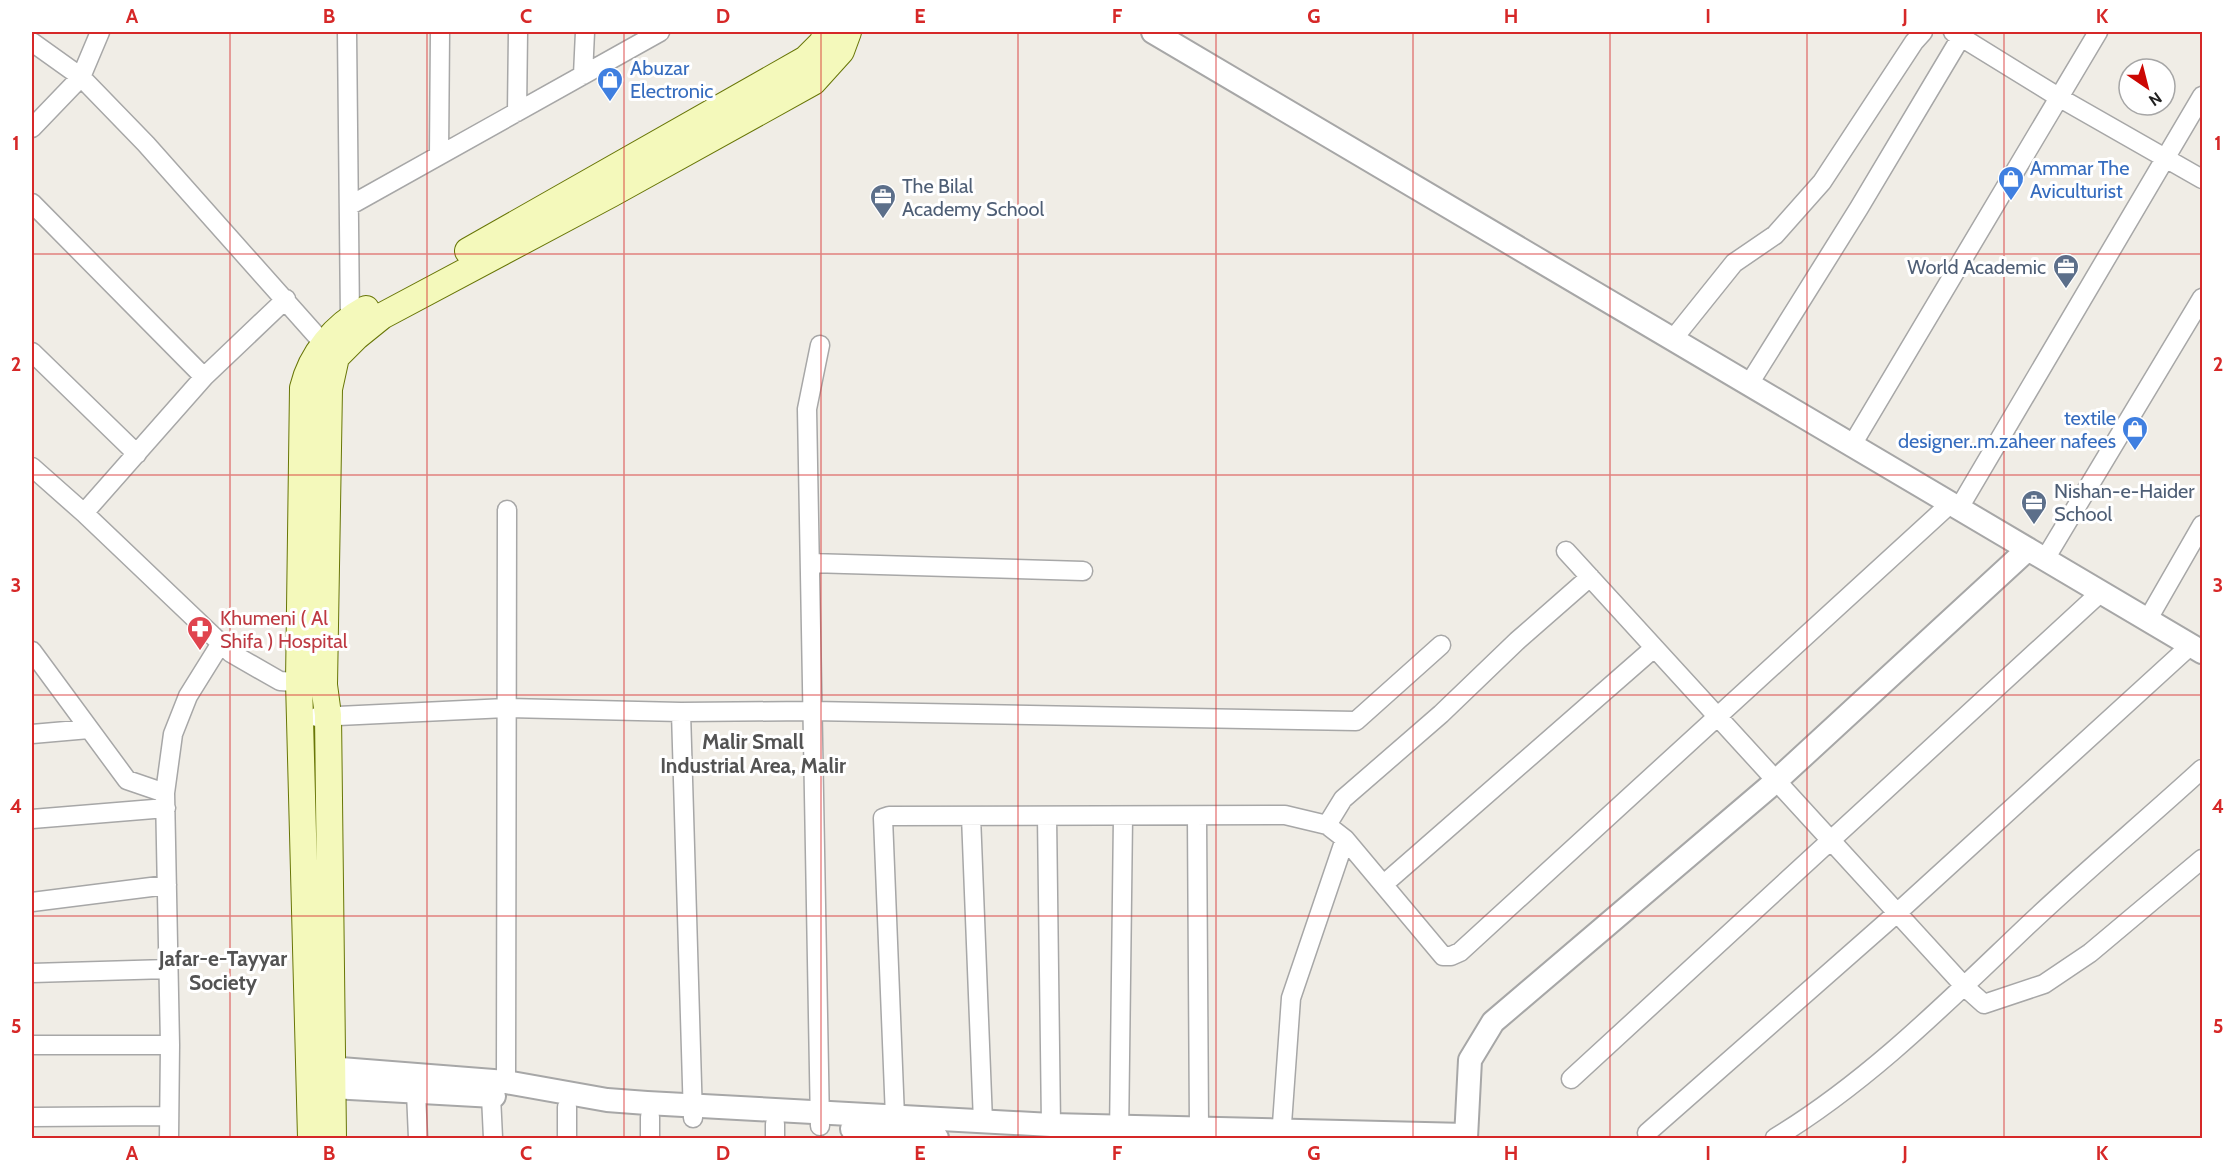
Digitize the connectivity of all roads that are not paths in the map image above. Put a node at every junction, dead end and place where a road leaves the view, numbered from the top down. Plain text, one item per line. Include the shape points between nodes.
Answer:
1 (100, 32) edge
2 (347, 32) edge
3 (440, 32) edge
4 (518, 32) edge
5 (585, 32) edge
6 (660, 32) edge
7 (827, 32) edge
8 (848, 32) edge
9 (1153, 32) edge
10 (2098, 32) edge
11 (1957, 34) edge
12 (1912, 35) edge
13 (32, 42) edge
14 (583, 75) junction
15 (81, 77) junction
16 (2202, 96) edge
17 (2060, 98) junction
18 (517, 112) junction
19 (32, 128) edge
20 (439, 155) junction
21 (2166, 158) junction
22 (2202, 179) edge
23 (32, 203) edge
24 (349, 206) junction
25 (2202, 298) edge
26 (286, 299) junction
27 (350, 320) junction
28 (1673, 339) junction
29 (820, 345) dead end
30 (330, 350) junction
31 (32, 352) edge
32 (204, 377) junction
33 (1749, 384) junction
34 (1852, 445) junction
35 (137, 454) junction
36 (32, 467) edge
37 (1955, 506) junction
38 (507, 510) dead end
39 (84, 513) junction
40 (2202, 525) edge
41 (1566, 551) dead end
42 (2037, 554) junction
43 (810, 563) junction
44 (1083, 571) dead end
45 (1590, 577) junction
46 (2101, 592) junction
47 (2148, 619) junction
48 (221, 644) junction
49 (1442, 645) dead end
50 (1654, 648) junction
51 (2197, 648) edge
52 (32, 653) edge
53 (312, 683) junction
54 (506, 708) junction
55 (813, 711) junction
56 (681, 712) junction
57 (328, 715) junction
58 (1717, 717) junction
59 (300, 719) junction
60 (89, 729) junction
61 (32, 734) edge
62 (2202, 769) edge
63 (1776, 781) junction
64 (166, 800) junction
65 (971, 816) junction
66 (1047, 816) junction
67 (1124, 817) junction
68 (1197, 817) junction
69 (32, 819) edge
70 (1327, 825) junction
71 (1346, 839) junction
72 (1830, 841) junction
73 (2202, 859) edge
74 (1384, 884) junction
75 (167, 885) junction
76 (32, 902) edge
77 (1897, 913) junction
78 (168, 969) junction
79 (32, 973) edge
80 (1965, 987) junction
81 (32, 1045) edge
82 (170, 1045) junction
83 (322, 1077) junction
84 (1571, 1079) dead end
85 (442, 1085) junction
86 (499, 1089) junction
87 (416, 1092) junction
88 (567, 1107) junction
89 (693, 1112) junction
90 (169, 1116) junction
91 (32, 1117) edge
92 (895, 1117) junction
93 (820, 1119) junction
94 (983, 1122) junction
95 (1051, 1125) junction
96 (650, 1128) edge
97 (1198, 1128) junction
98 (775, 1131) edge
99 (1119, 1133) edge
100 (1647, 1133) dead end
101 (1282, 1134) edge
102 (877, 1135) edge
103 (1466, 1137) edge
104 (169, 1138) edge
105 (311, 1138) edge
106 (333, 1138) edge
107 (418, 1138) edge
108 (493, 1138) edge
109 (567, 1138) edge
110 (928, 1138) edge
111 (1775, 1138) edge

1 - 15 street
2 - 24 street
3 - 20 street
4 - 18 street
5 - 14 street
6 - 14 street
7 - 27 main road via 806,59
8 - 30 main road via 841,51 813,82 382,316 356,338
9 - 28 street
10 - 17 street
11 - 17 street
11 - 33 street via 1859,208
12 - 28 street via 1822,182 1775,235 1734,262
13 - 15 street
14 - 18 street
15 - 19 street
15 - 26 street
16 - 21 street
17 - 21 street
17 - 34 street
18 - 20 street
20 - 24 street
21 - 22 street
21 - 37 street
23 - 32 street
24 - 27 street
25 - 42 street
26 - 30 street
26 - 32 street
27 - 30 main road
28 - 33 street
29 - 43 street via 807,409
30 - 53 main road
31 - 35 street
32 - 35 street
33 - 34 street
34 - 37 street
35 - 39 street
36 - 39 street
37 - 42 street
37 - 58 street
38 - 54 street
39 - 48 street
40 - 47 street
41 - 45 street
42 - 46 street
42 - 63 street
43 - 44 street
43 - 55 street
45 - 50 street
45 - 70 street via 1343,799
46 - 47 street
46 - 72 street
47 - 51 street
48 - 53 street via 280,681
48 - 64 street via 188,696 172,734
49 - 55 street via 1356,721
50 - 58 street
50 - 74 street
51 - 77 street
52 - 60 street
53 - 57 main road
53 - 59 main road
54 - 56 street
54 - 57 street
54 - 86 street
55 - 56 street
55 - 93 street
56 - 89 street
57 - 59 street
57 - 83 main road
58 - 63 street
58 - 74 street via 1460,952 1443,956
59 - 83 main road
60 - 61 street
60 - 64 street via 127,780
62 - 80 street
63 - 72 street
63 - 103 street via 1493,1022 1470,1060
64 - 69 street
64 - 75 street
65 - 66 street
65 - 92 street via 884,818
65 - 94 street
66 - 67 street
66 - 95 street
67 - 68 street
67 - 99 street
68 - 70 street via 1286,815
68 - 97 street
70 - 71 street
71 - 74 street
71 - 101 street via 1291,998
72 - 77 street
72 - 84 street
73 - 80 street via 2090,953 2044,984 1984,1005
75 - 76 street
75 - 78 street
77 - 80 street
77 - 100 street
78 - 79 street
78 - 82 street
80 - 111 street via 1891,1053 1808,1118
81 - 82 street
82 - 90 street
83 - 85 street
83 - 87 street
83 - 105 main road
83 - 106 main road
85 - 86 street
85 - 87 street
86 - 88 street
86 - 89 street
86 - 108 street
87 - 107 street
88 - 96 street
88 - 109 street
89 - 93 street
89 - 96 street
89 - 98 street
90 - 91 street
90 - 104 street
92 - 93 street
92 - 94 street
93 - 98 street
93 - 102 street
94 - 95 street
95 - 99 street
97 - 99 street
97 - 101 street
101 - 103 street
102 - 110 street

